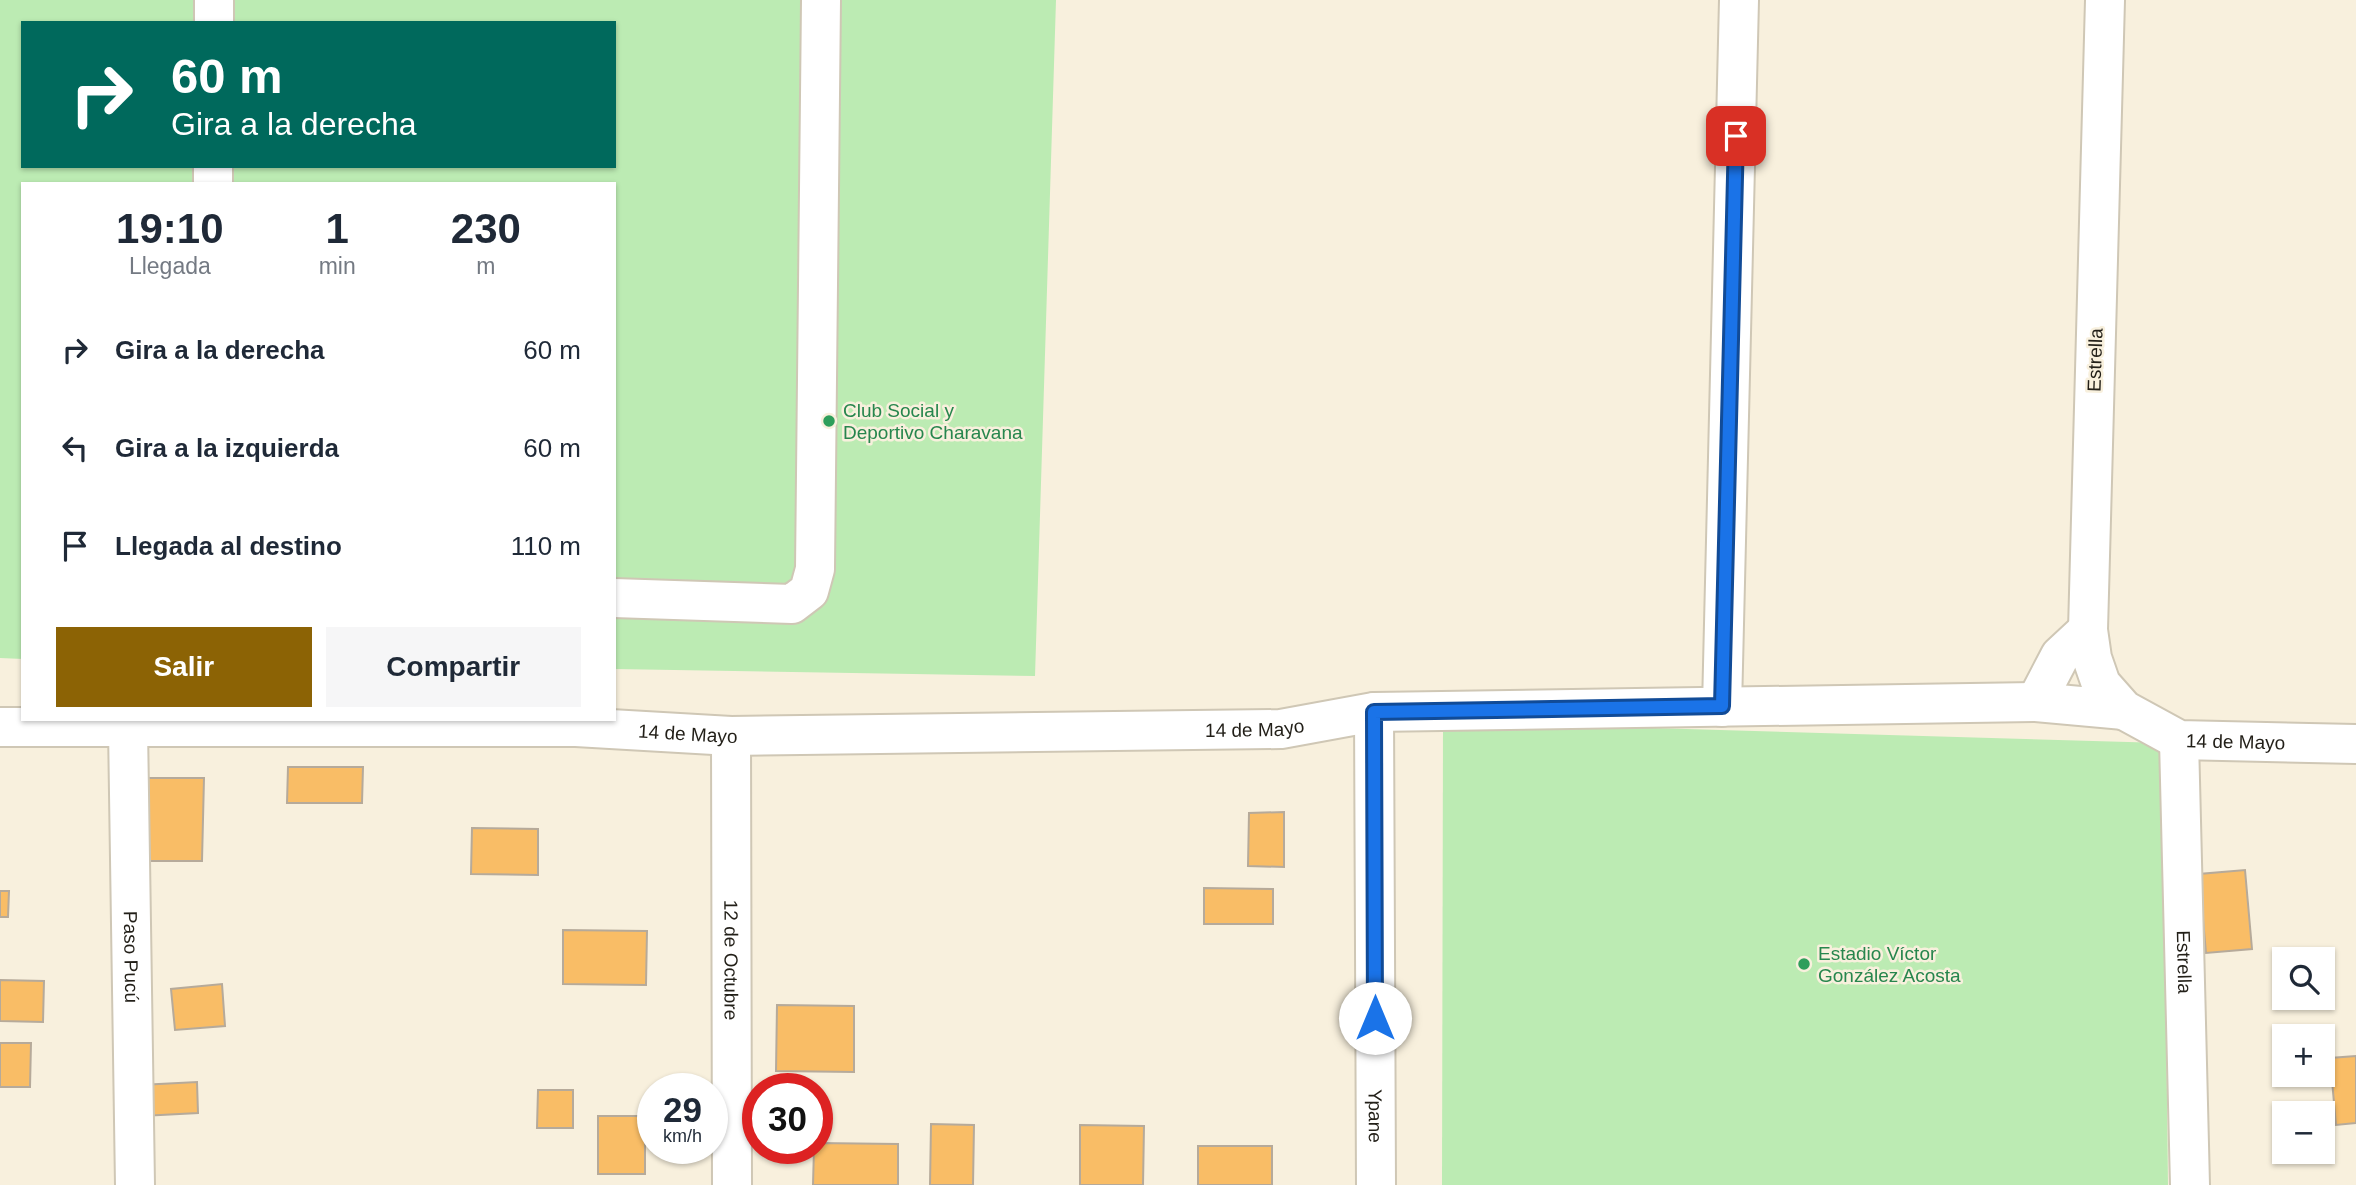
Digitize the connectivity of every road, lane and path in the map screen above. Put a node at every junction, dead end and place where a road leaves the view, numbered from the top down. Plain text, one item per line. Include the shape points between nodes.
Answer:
1 (214, 0) edge
2 (821, 0) edge
3 (1740, 0) edge
4 (2105, 0) edge
5 (214, 21) edge
6 (616, 598) edge
7 (2088, 630) junction
8 (2036, 702) junction
9 (1722, 706) junction
10 (2124, 710) junction
11 (1374, 712) junction
12 (435, 722) edge
13 (576, 723) edge
14 (0, 727) edge
15 (128, 728) junction
16 (731, 736) junction
17 (2179, 740) junction
18 (2356, 744) edge
19 (135, 1185) edge
20 (732, 1185) edge
21 (1376, 1185) edge
22 (2190, 1185) edge

1 - 5 street
2 - 6 street via 815,569 809,591 792,604
3 - 9 street
4 - 7 street, Estrella
7 - 8 street via 2060,656
7 - 10 street, Estrella via 2101,684
8 - 9 street, 14 de Mayo
8 - 10 street, 14 de Mayo
9 - 11 street, 14 de Mayo
10 - 17 street, 14 de Mayo
11 - 16 street, 14 de Mayo via 1281,729
11 - 21 street, Ypane
12 - 13 street, 14 de Mayo
12 - 15 street, 14 de Mayo
13 - 16 street, 14 de Mayo
14 - 15 street, 14 de Mayo
15 - 19 street, Paso Pucú
16 - 20 street, 12 de Octubre
17 - 18 street, 14 de Mayo
17 - 22 street, Estrella

